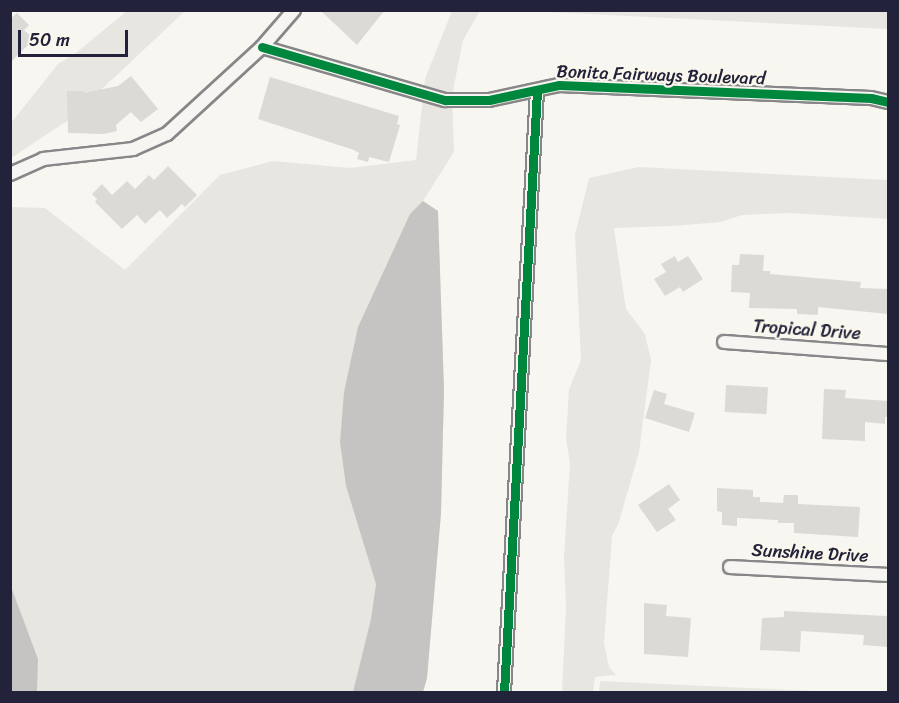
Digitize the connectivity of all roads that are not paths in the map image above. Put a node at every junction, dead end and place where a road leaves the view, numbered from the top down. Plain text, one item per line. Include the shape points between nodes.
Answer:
1 (294, 10) edge
2 (262, 47) junction
3 (537, 90) junction
4 (888, 102) edge
5 (10, 174) edge
6 (723, 342) dead end
7 (888, 354) edge
8 (730, 567) dead end
9 (888, 575) edge
10 (504, 693) edge

1 - 2 street
2 - 3 street, Bonita Fairways Boulevard via 445,100 489,100
2 - 5 street via 167,134 133,149 43,159
3 - 4 street, Bonita Fairways Boulevard via 559,85
3 - 10 street
6 - 7 street, Tropical Drive
8 - 9 street, Sunshine Drive

